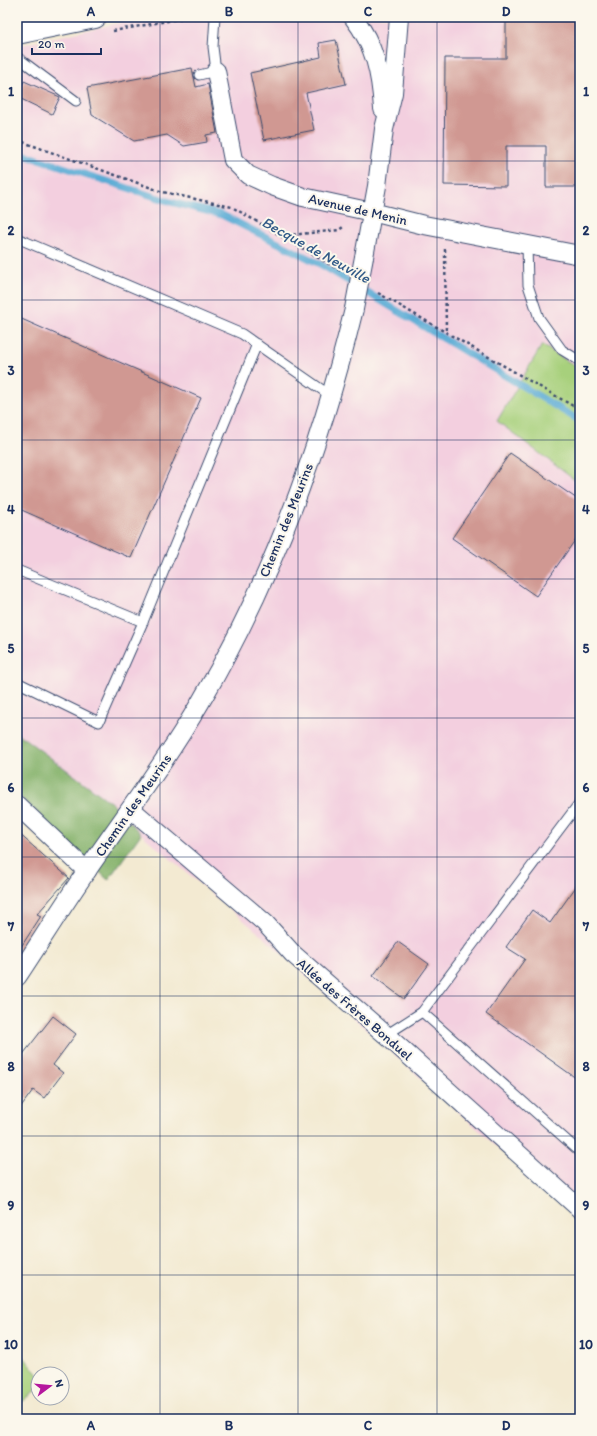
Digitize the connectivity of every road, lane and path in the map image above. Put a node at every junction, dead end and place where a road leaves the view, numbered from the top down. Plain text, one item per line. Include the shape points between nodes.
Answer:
1 (95, 17) edge
2 (215, 17) edge
3 (353, 17) edge
4 (399, 17) edge
5 (17, 33) edge
6 (17, 57) edge
7 (208, 73) joint
8 (76, 101) dead end
9 (384, 129) junction
10 (17, 140) edge
11 (372, 212) junction
12 (445, 229) junction
13 (281, 236) junction
14 (17, 238) edge
15 (527, 244) junction
16 (580, 255) edge
17 (343, 272) dead end
18 (377, 292) dead end
19 (446, 332) junction
20 (257, 344) junction
21 (580, 361) edge
22 (331, 396) junction
23 (580, 410) edge
24 (17, 570) edge
25 (143, 622) junction
26 (17, 682) edge
27 (580, 802) edge
28 (17, 805) edge
29 (131, 809) junction
30 (87, 871) junction
31 (17, 977) edge
32 (422, 1012) junction
33 (386, 1035) junction
34 (580, 1152) edge
35 (580, 1209) edge

1 - 5 main road
2 - 7 lane
3 - 9 street, Chemin des Meurins via 366,36 375,57 382,91
4 - 9 street, Chemin des Meurins via 393,92
6 - 8 lane
7 - 11 street, Avenue de Menin via 233,160 248,175 303,197
9 - 11 street, Chemin des Meurins via 381,164
10 - 13 path via 163,192 232,207
11 - 12 street, Avenue de Menin
11 - 13 path via 339,230
11 - 22 street, Chemin des Meurins, bridge via 354,309
12 - 15 street, Avenue de Menin
12 - 19 path
13 - 17 path
14 - 20 lane via 242,334
15 - 16 street, Avenue de Menin
15 - 21 lane via 528,285 539,318 562,350
18 - 19 path
19 - 23 path
20 - 22 lane
20 - 25 lane
22 - 29 street, Chemin des Meurins via 291,513 244,621 200,702
24 - 25 lane
25 - 26 lane via 99,722
27 - 32 lane
28 - 30 street, Chemin des Meurins
29 - 30 street, Chemin des Meurins
29 - 33 street, Allée des Frères Bonduel via 265,923 293,954
30 - 31 street, Chemin des Meurins
32 - 33 lane
32 - 34 lane
33 - 35 street, Allée des Frères Bonduel

